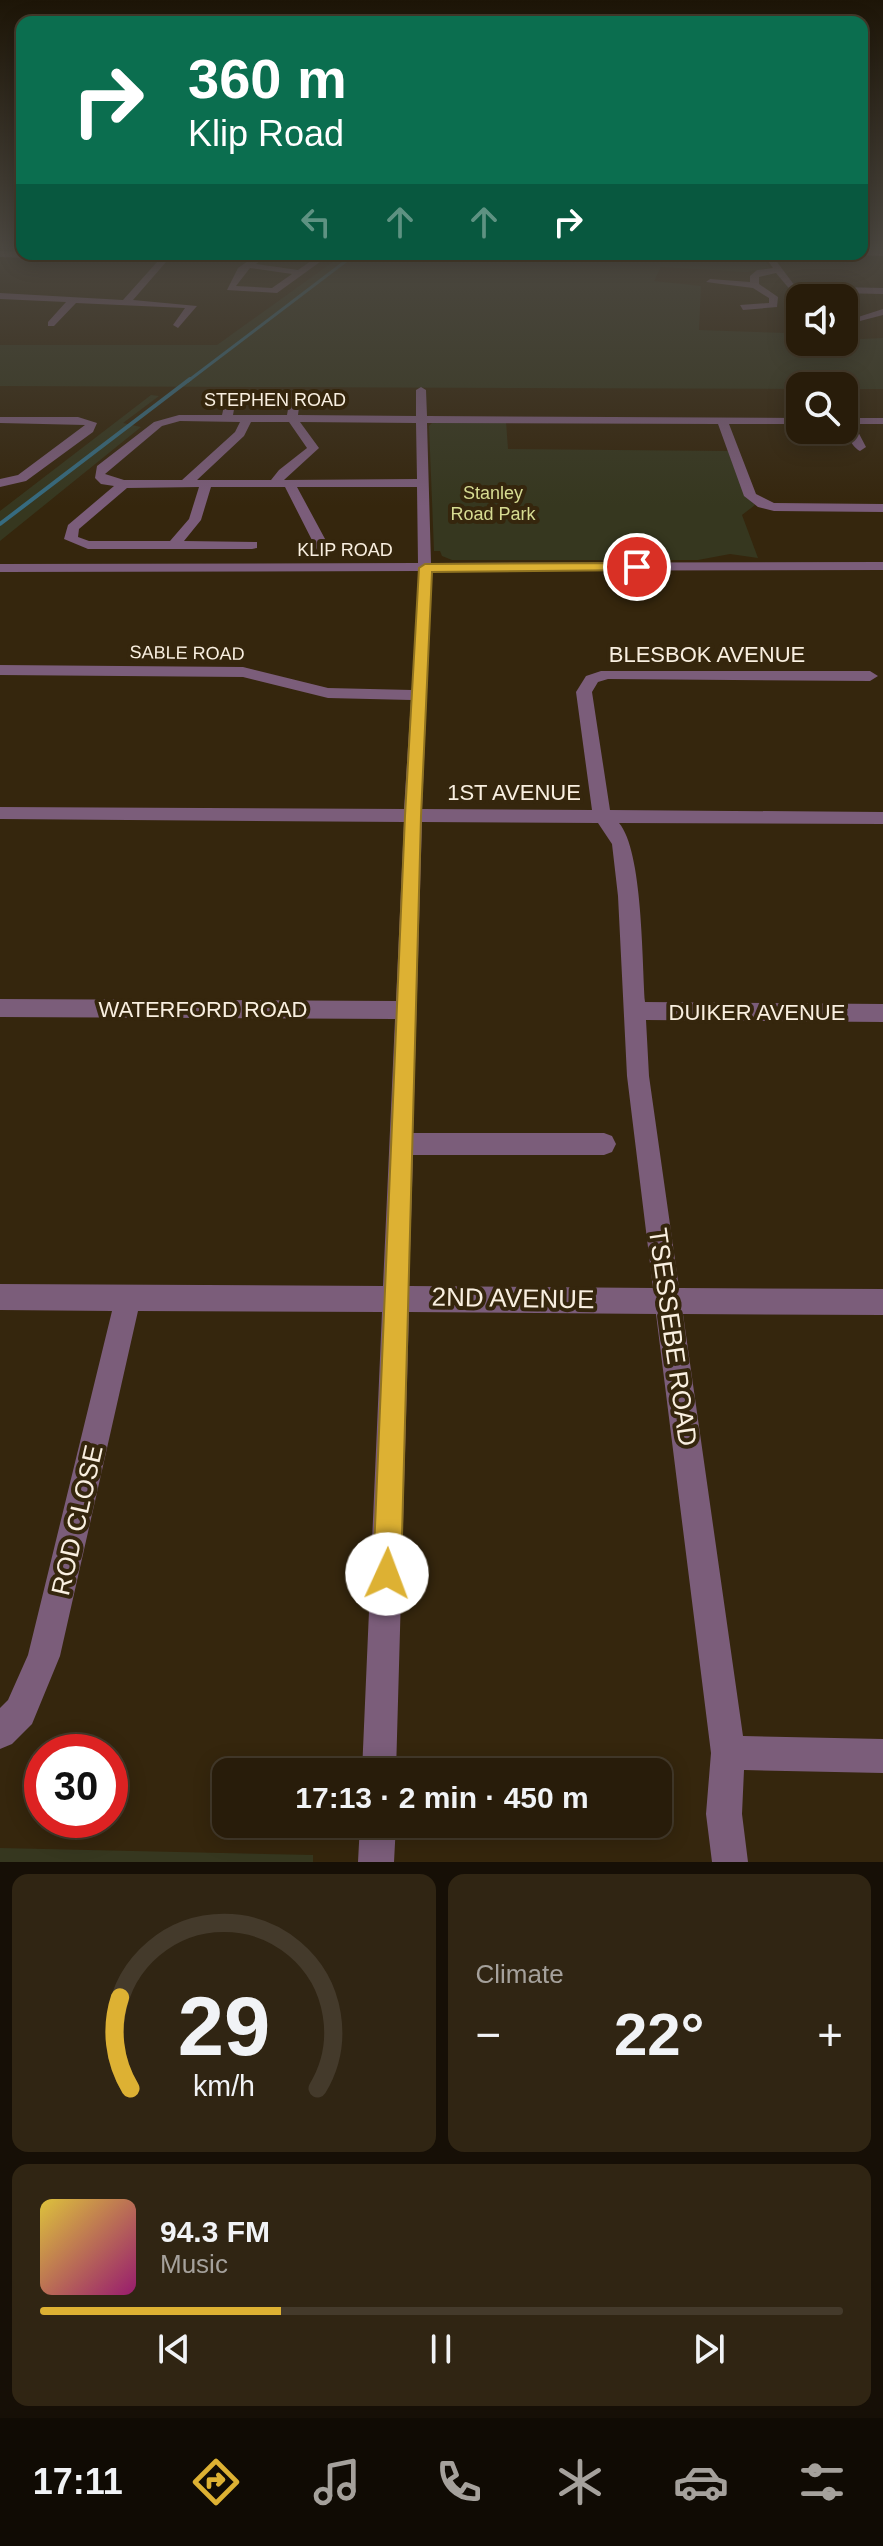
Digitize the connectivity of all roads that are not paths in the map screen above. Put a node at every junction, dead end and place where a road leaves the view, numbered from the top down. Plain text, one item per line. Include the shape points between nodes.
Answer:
1 (421, 390) dead end
2 (296, 392) dead end
3 (232, 393) dead end
4 (227, 417) junction
5 (248, 417) junction
6 (292, 418) junction
7 (423, 418) junction
8 (0, 420) edge
9 (722, 420) junction
10 (786, 421) edge
11 (858, 421) edge
12 (883, 421) edge
13 (858, 443) edge
14 (860, 447) dead end
15 (0, 483) edge
16 (283, 483) junction
17 (424, 483) junction
18 (124, 484) junction
19 (185, 484) junction
20 (206, 484) junction
21 (883, 508) edge
22 (174, 545) junction
23 (252, 545) dead end
24 (324, 550) dead end
25 (883, 566) edge
26 (0, 568) edge
27 (425, 568) junction
28 (0, 670) edge
29 (870, 676) dead end
30 (418, 695) junction
31 (0, 813) edge
32 (413, 816) junction
33 (602, 816) junction
34 (883, 818) edge
35 (0, 1008) edge
36 (407, 1010) junction
37 (632, 1011) junction
38 (883, 1013) edge
39 (402, 1144) junction
40 (604, 1144) dead end
41 (0, 1297) edge
42 (128, 1297) junction
43 (396, 1297) junction
44 (668, 1300) junction
45 (883, 1302) edge
46 (0, 1732) edge
47 (728, 1753) junction
48 (883, 1756) edge
49 (380, 1758) edge
50 (377, 1838) edge
51 (376, 1862) edge
52 (730, 1862) edge

1 - 7 street
2 - 6 street
3 - 4 street
4 - 5 street, STEPHEN ROAD
4 - 18 street, STEPHEN ROAD via 158,424 101,469 105,481
5 - 6 street, STEPHEN ROAD
5 - 19 street via 240,434
6 - 7 street, STEPHEN ROAD via 359,412
6 - 16 street via 313,448 280,473
7 - 9 street, STEPHEN ROAD
7 - 17 street
8 - 15 street via 91,423 89,430 22,478
9 - 10 street, STEPHEN ROAD
9 - 21 street via 756,502 774,507
11 - 12 street
13 - 14 street
16 - 17 street
16 - 20 street
16 - 24 street
17 - 27 street
18 - 19 street
18 - 22 street via 73,528 71,539 88,545
19 - 20 street
20 - 22 street via 195,520
22 - 23 street
25 - 27 street, KLIP ROAD
26 - 27 street, KLIP ROAD
27 - 30 street
28 - 30 street, SABLE ROAD via 243,672 328,693
29 - 33 street, BLESBOK AVENUE via 616,674 592,679 584,692
30 - 32 street
31 - 32 street, 1ST AVENUE
32 - 33 street, 1ST AVENUE
32 - 36 street
33 - 34 street, 1ST AVENUE
33 - 37 street, TSESSEBE ROAD via 621,844
35 - 36 street, WATERFORD ROAD
36 - 39 street
37 - 38 street, DUIKER AVENUE
37 - 44 street, TSESSEBE ROAD
39 - 40 street
39 - 43 street
41 - 42 street, 2ND AVENUE
42 - 43 street, 2ND AVENUE
42 - 46 street, ROD CLOSE via 44,1656 20,1712
43 - 44 street, 2ND AVENUE
43 - 49 street
44 - 45 street, 2ND AVENUE
44 - 47 street, TSESSEBE ROAD
47 - 48 street
47 - 52 street, TSESSEBE ROAD via 724,1814
50 - 51 street

